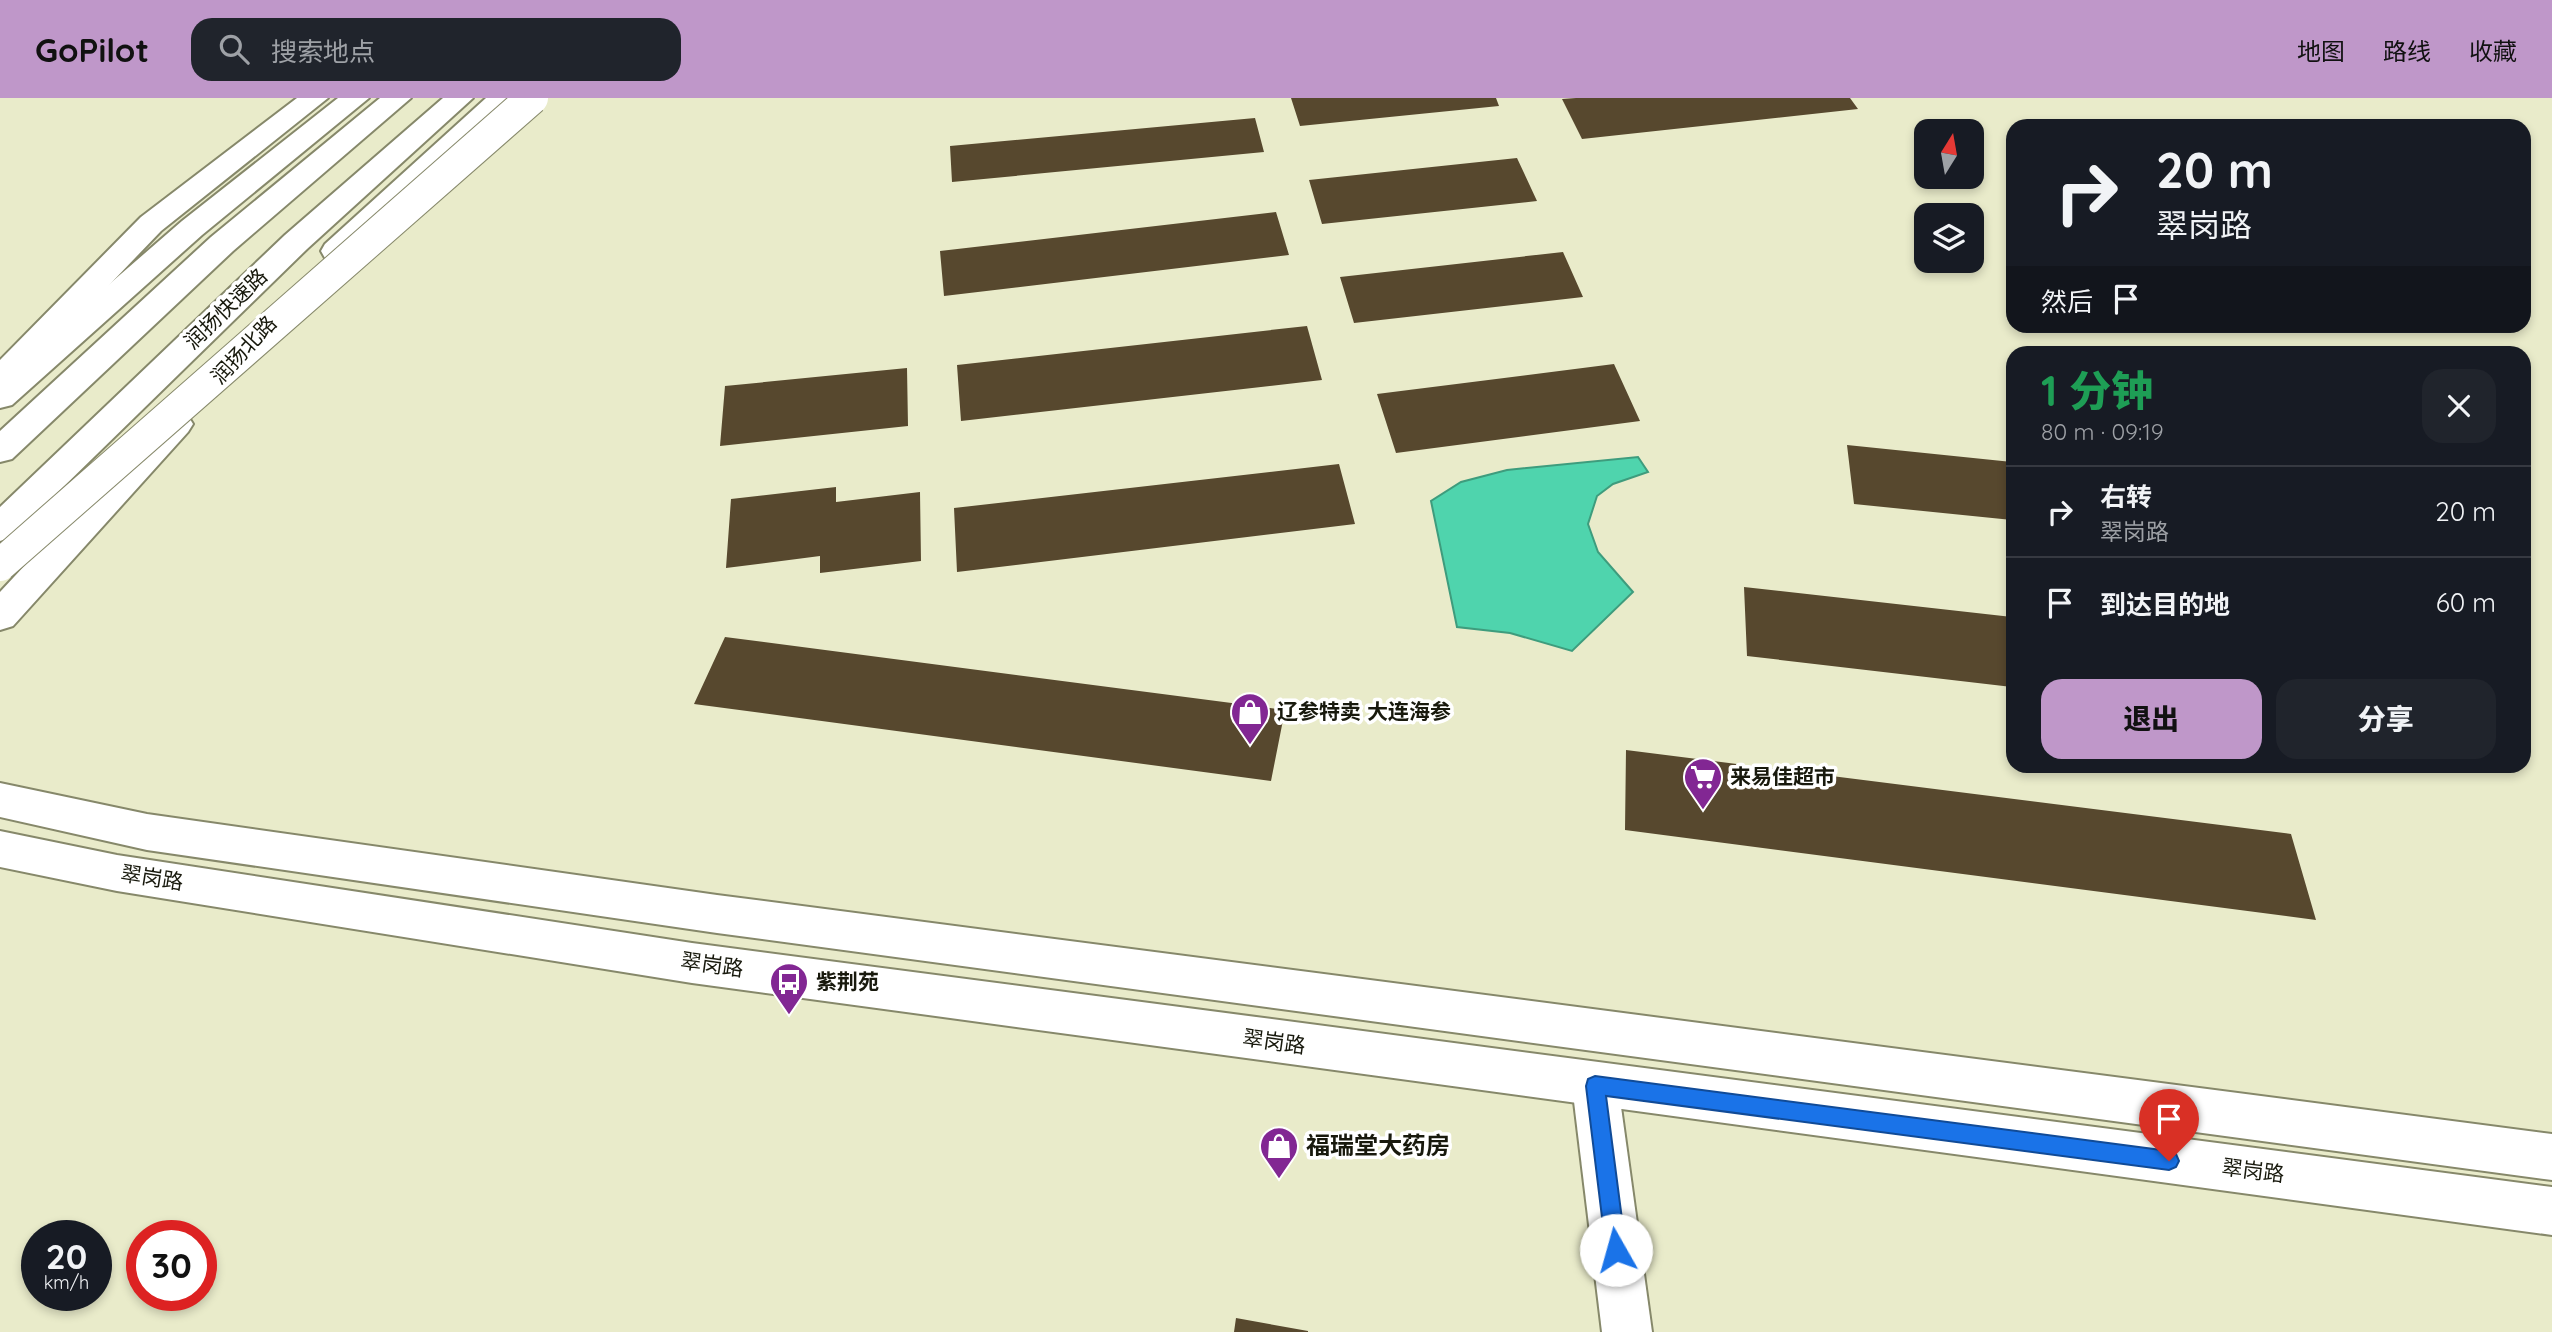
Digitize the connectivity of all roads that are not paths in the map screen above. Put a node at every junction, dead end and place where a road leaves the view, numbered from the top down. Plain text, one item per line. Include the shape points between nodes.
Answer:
1 (314, 98) edge
2 (355, 98) edge
3 (397, 98) edge
4 (458, 98) edge
5 (502, 98) edge
6 (532, 98) edge
7 (0, 379) edge
8 (0, 397) edge
9 (0, 450) edge
10 (0, 528) edge
11 (0, 565) edge
12 (0, 616) edge
13 (0, 800) edge
14 (0, 849) edge
15 (1595, 1086) junction
16 (2552, 1157) edge
17 (2552, 1211) edge
18 (1627, 1332) edge

1 - 7 main road via 151,224
2 - 8 main road via 192,228
3 - 9 main road via 222,244
4 - 10 main road, 润扬快速路 via 296,242
5 - 12 main road, 润扬北路 via 328,258
6 - 11 main road, bridge
13 - 16 main road via 147,832 730,916
14 - 15 main road, 翠岗路 via 117,873 692,963
15 - 17 main road, 翠岗路
15 - 18 main road

